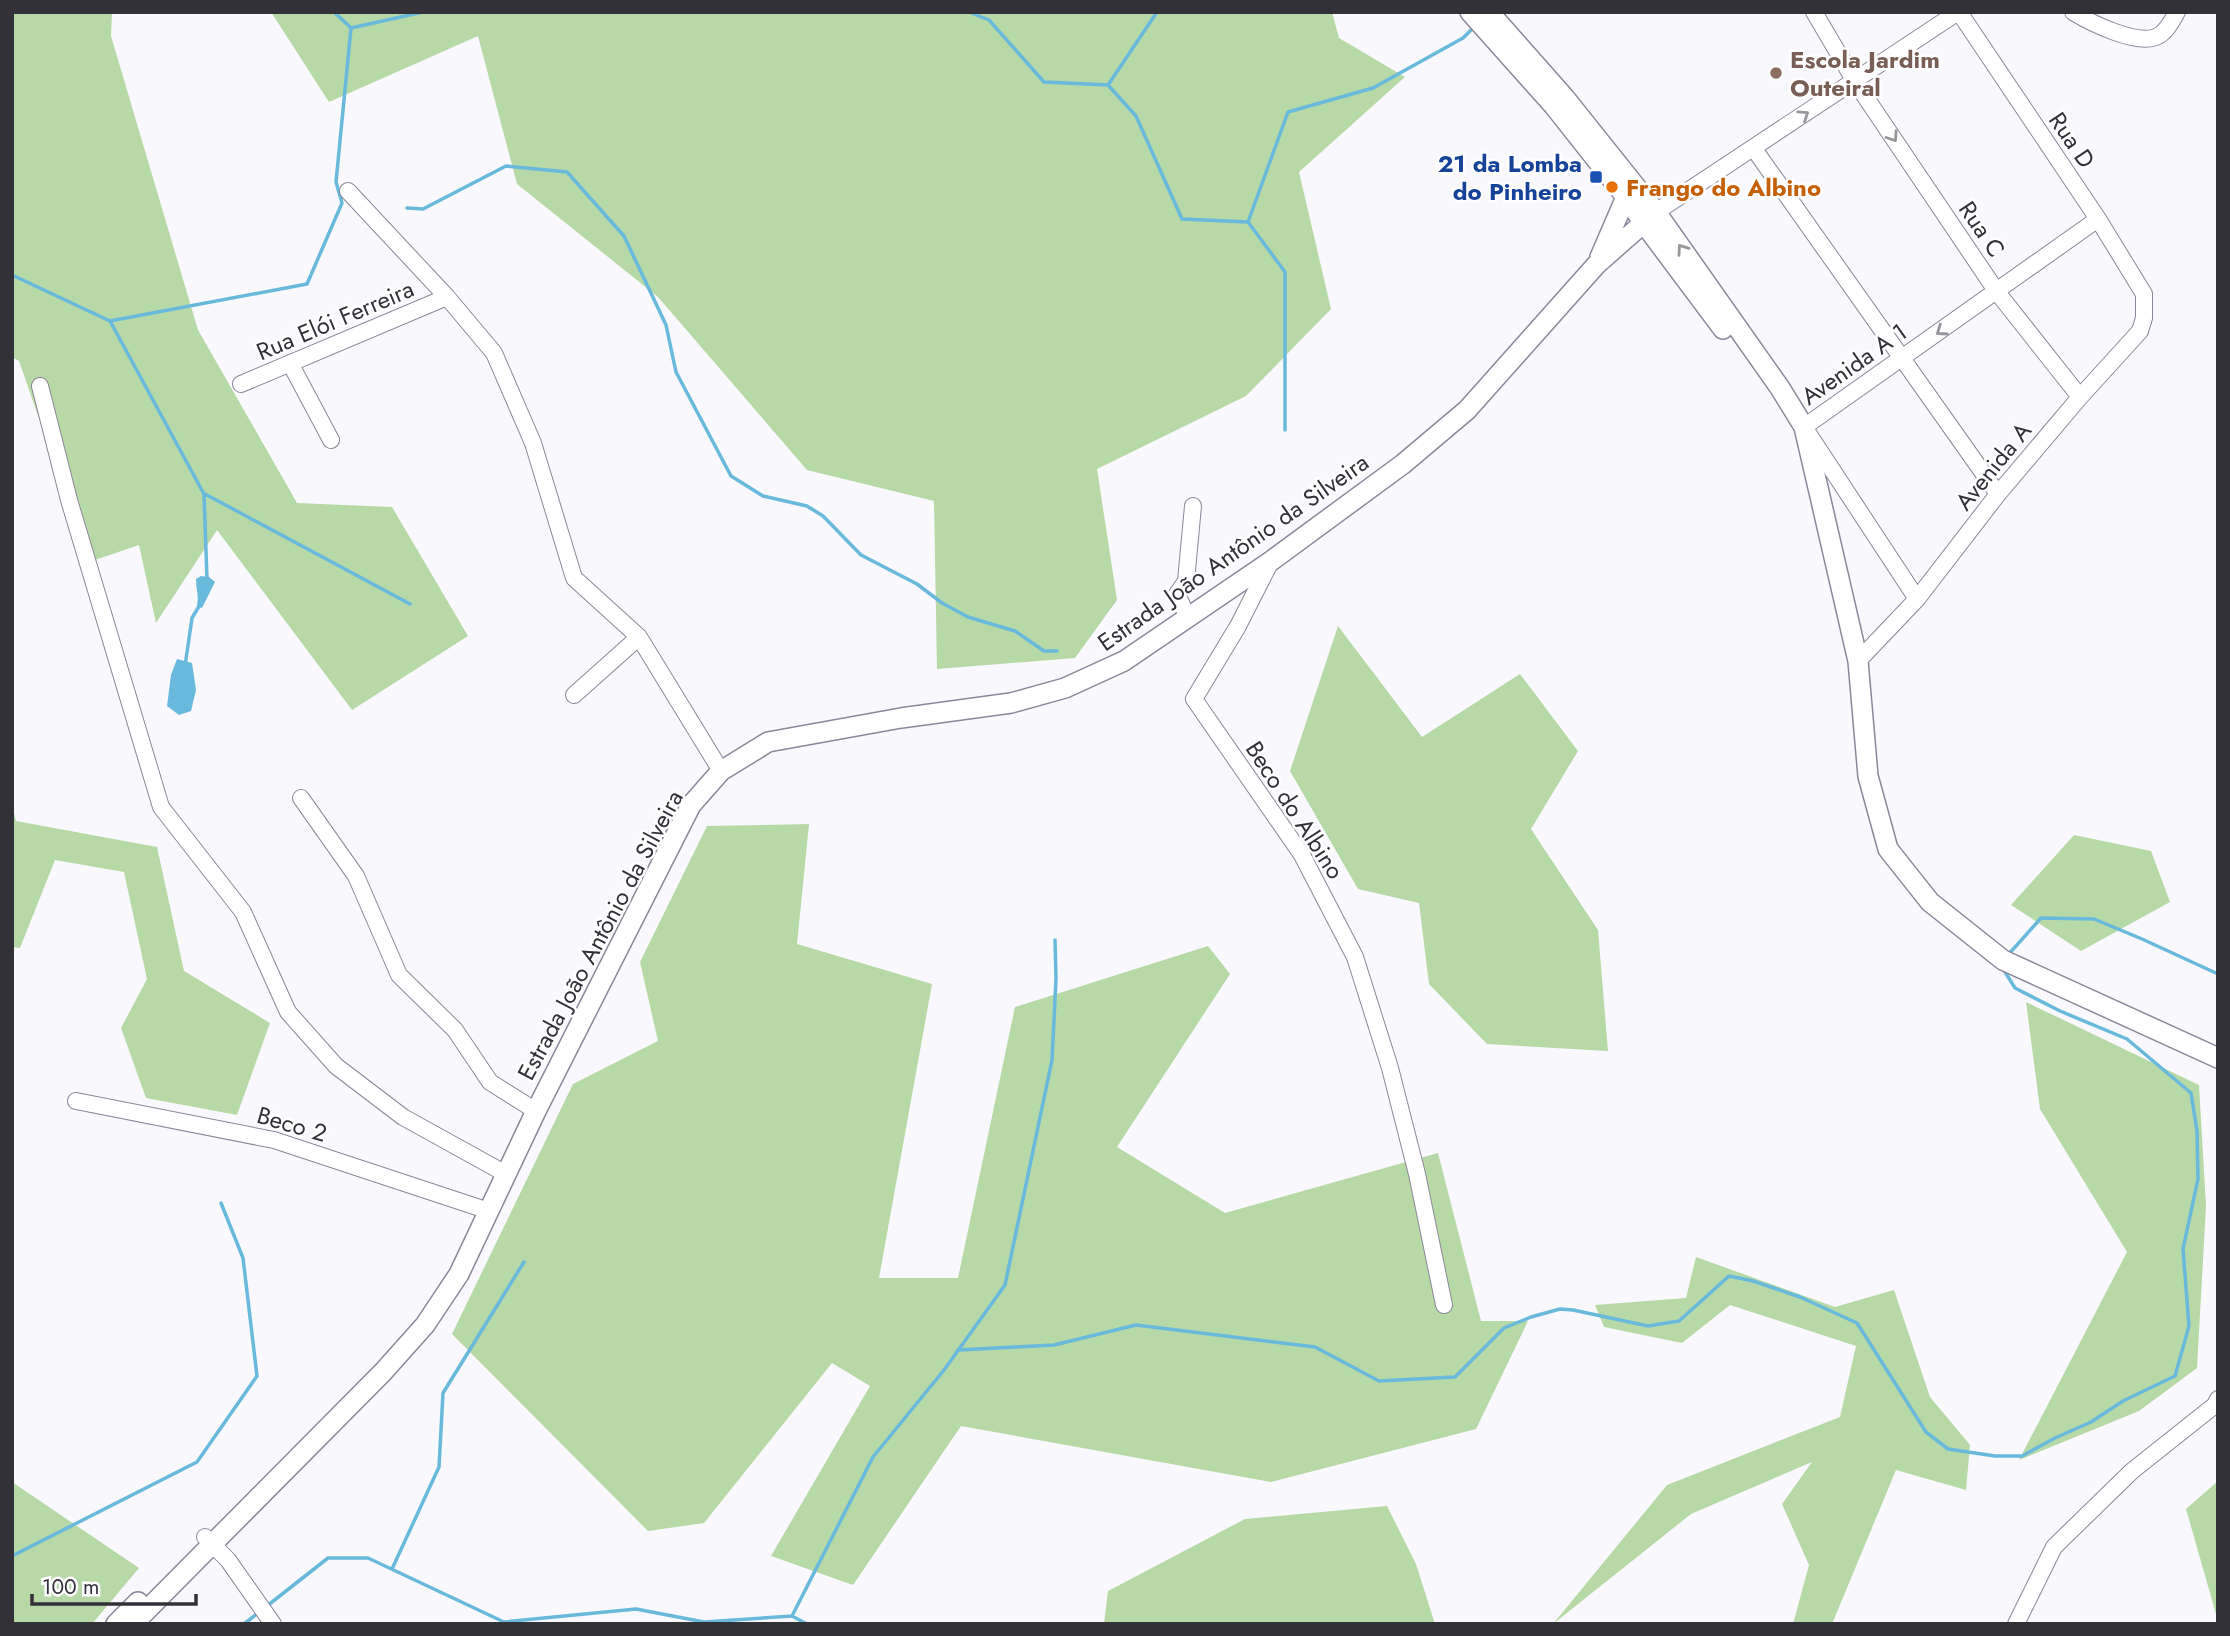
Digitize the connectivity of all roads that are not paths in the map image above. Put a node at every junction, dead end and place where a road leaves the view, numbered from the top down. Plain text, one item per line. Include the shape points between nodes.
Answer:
1 (1470, 12) edge
2 (1489, 12) edge
3 (1814, 12) edge
4 (1958, 12) edge
5 (2073, 12) edge
6 (2177, 12) edge
7 (1854, 80) junction
8 (1754, 149) junction
9 (348, 191) dead end
10 (1626, 197) junction
11 (1650, 217) junction
12 (2098, 219) junction
13 (1597, 264) junction
14 (1997, 292) junction
15 (2144, 294) joint
16 (447, 297) junction
17 (1900, 359) junction
18 (290, 363) junction
19 (241, 384) dead end
20 (40, 386) dead end
21 (2080, 397) junction
22 (1804, 427) junction
23 (331, 440) dead end
24 (1998, 494) junction
25 (1193, 506) dead end
26 (1271, 561) junction
27 (1917, 599) junction
28 (1188, 618) junction
29 (639, 637) junction
30 (1858, 661) junction
31 (574, 695) dead end
32 (721, 771) junction
33 (301, 798) dead end
34 (2218, 1058) edge
35 (76, 1101) dead end
36 (536, 1111) junction
37 (506, 1174) junction
38 (489, 1211) junction
39 (1444, 1305) dead end
40 (2218, 1399) edge
41 (209, 1541) junction
42 (116, 1624) edge
43 (132, 1624) edge
44 (273, 1624) edge
45 (2016, 1624) edge

1 - 10 main road
2 - 11 main road via 1565,98
3 - 7 street, Rua C
4 - 7 street
4 - 12 street, Rua D
5 - 6 street via 2141,40 2163,33
8 -> 7 street
7 -> 14 street, Rua C
8 - 11 street
8 - 17 street
9 - 16 street
10 - 11 main road
10 - 13 main road, Estrada João Antônio da Silveira
11 - 13 main road, Estrada João Antônio da Silveira
11 - 22 main road via 1772,394
12 - 14 street, Avenida A 1
12 - 15 street, Rua D
13 - 26 main road, Estrada João Antônio da Silveira via 1467,410 1403,464
14 -> 17 street, Avenida A 1
14 - 21 street, Rua C
15 - 21 street, Avenida A via 2140,331
16 - 18 street, Rua Elói Ferreira
16 - 29 street via 494,353 505,377 533,443 574,578
17 - 22 street, Avenida A 1
17 - 24 street
18 - 19 street, Rua Elói Ferreira
18 - 23 street
20 - 37 street via 69,500 161,807 243,912 288,1012 337,1066 403,1117
21 - 24 street, Avenida A
22 - 27 street, Avenida A 1
22 - 30 main road
24 - 27 street, Avenida A
25 - 28 street via 1186,580 1177,594
26 - 28 main road, Estrada João Antônio da Silveira
26 - 39 street, Beco do Albino via 1194,699 1302,855 1355,957 1414,1161
27 - 30 street, Avenida A
28 - 32 main road, Estrada João Antônio da Silveira via 1124,661 1065,688 1011,703 768,742
29 - 31 street
29 - 32 street
30 - 34 main road via 1868,776 1888,849 1930,902 2003,960
32 - 36 main road, Estrada João Antônio da Silveira via 691,805
33 - 36 street via 356,876 400,975 455,1030 490,1082
35 - 38 street, Beco 2 via 274,1140
36 - 37 main road, Estrada João Antônio da Silveira
37 - 38 main road, Estrada João Antônio da Silveira
38 - 41 main road, Estrada João Antônio da Silveira via 459,1273 425,1325 383,1372
40 - 45 street via 2132,1471 2054,1547
41 - 42 main road, Estrada João Antônio da Silveira
41 - 43 main road, Estrada João Antônio da Silveira
41 - 44 street

